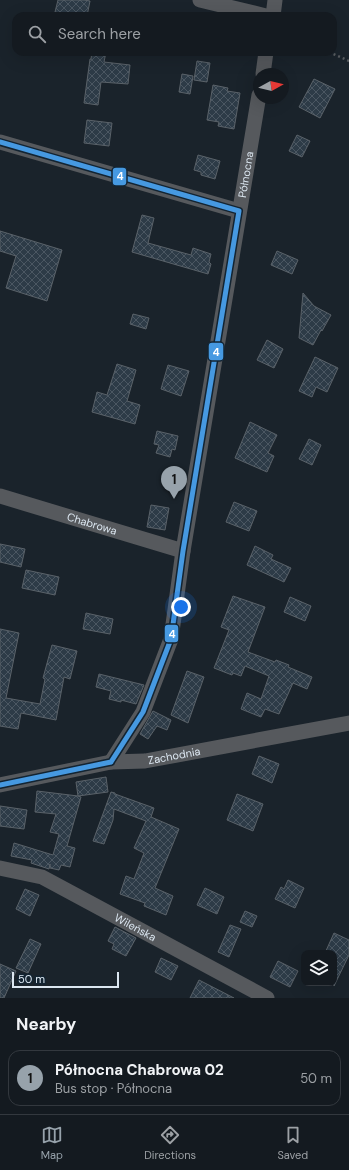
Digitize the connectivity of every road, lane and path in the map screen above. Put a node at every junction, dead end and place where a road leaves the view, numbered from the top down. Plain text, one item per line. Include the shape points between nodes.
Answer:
1 (200, 0) edge
2 (275, 0) edge
3 (250, 12) edge
4 (274, 12) edge
5 (265, 56) edge
6 (337, 56) edge
7 (349, 61) edge
8 (264, 68) edge
9 (257, 104) edge
10 (0, 142) edge
11 (239, 211) junction
12 (0, 496) edge
13 (183, 551) junction
14 (349, 723) edge
15 (110, 762) junction
16 (0, 785) edge
17 (0, 868) edge
18 (267, 998) edge

1 - 3 street
2 - 4 street
5 - 8 street
6 - 7 path
9 - 11 street, Północna
10 - 11 street
11 - 13 street, Północna
12 - 13 street, Chabrowa
13 - 15 street, Północna via 171,639 143,712
14 - 15 street, Zachodnia via 145,761
15 - 16 street, Zachodnia
17 - 18 street, Wileńska via 42,878

